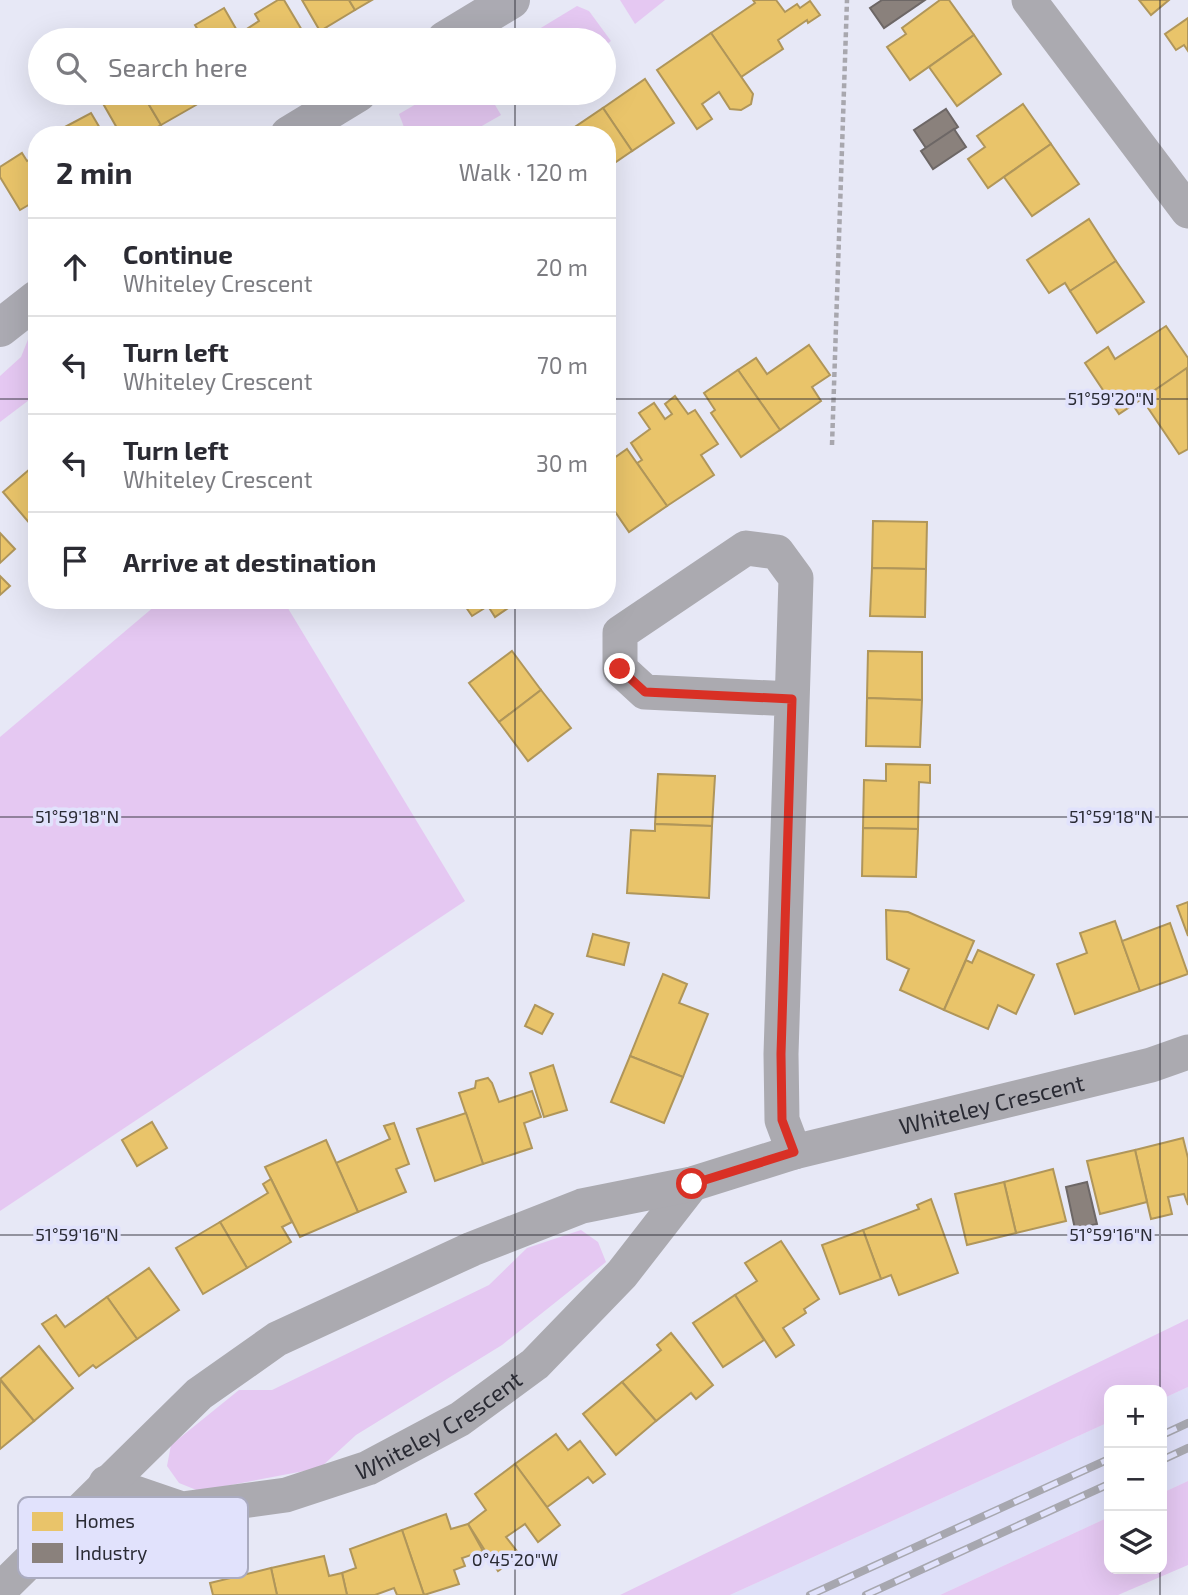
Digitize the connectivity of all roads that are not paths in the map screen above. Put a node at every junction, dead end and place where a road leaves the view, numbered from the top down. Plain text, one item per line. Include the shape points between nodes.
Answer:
1 (512, 0) edge
2 (1029, 0) edge
3 (465, 28) edge
4 (338, 105) edge
5 (304, 126) edge
6 (1188, 211) edge
7 (28, 306) edge
8 (0, 328) edge
9 (792, 699) junction
10 (1188, 1052) edge
11 (794, 1152) junction
12 (692, 1184) junction
13 (106, 1483) junction
14 (92, 1497) edge
15 (147, 1497) edge
16 (248, 1499) edge
17 (18, 1572) edge
18 (0, 1590) edge

1 - 3 street
2 - 6 street
4 - 5 street
7 - 8 street
9 - 9 street via 796,579 777,552 746,548 620,633 620,669 645,692
9 - 11 street via 781,1054 782,1120
10 - 11 street, Whiteley Crescent
11 - 12 street, Whiteley Crescent
12 - 13 street, Whiteley Crescent via 582,1206 472,1249 276,1339 199,1394
12 - 16 street, Whiteley Crescent via 622,1274 535,1364 460,1419 368,1468 286,1494
13 - 14 street, Whiteley Crescent
13 - 15 street, Whiteley Crescent
17 - 18 street, Whiteley Crescent

